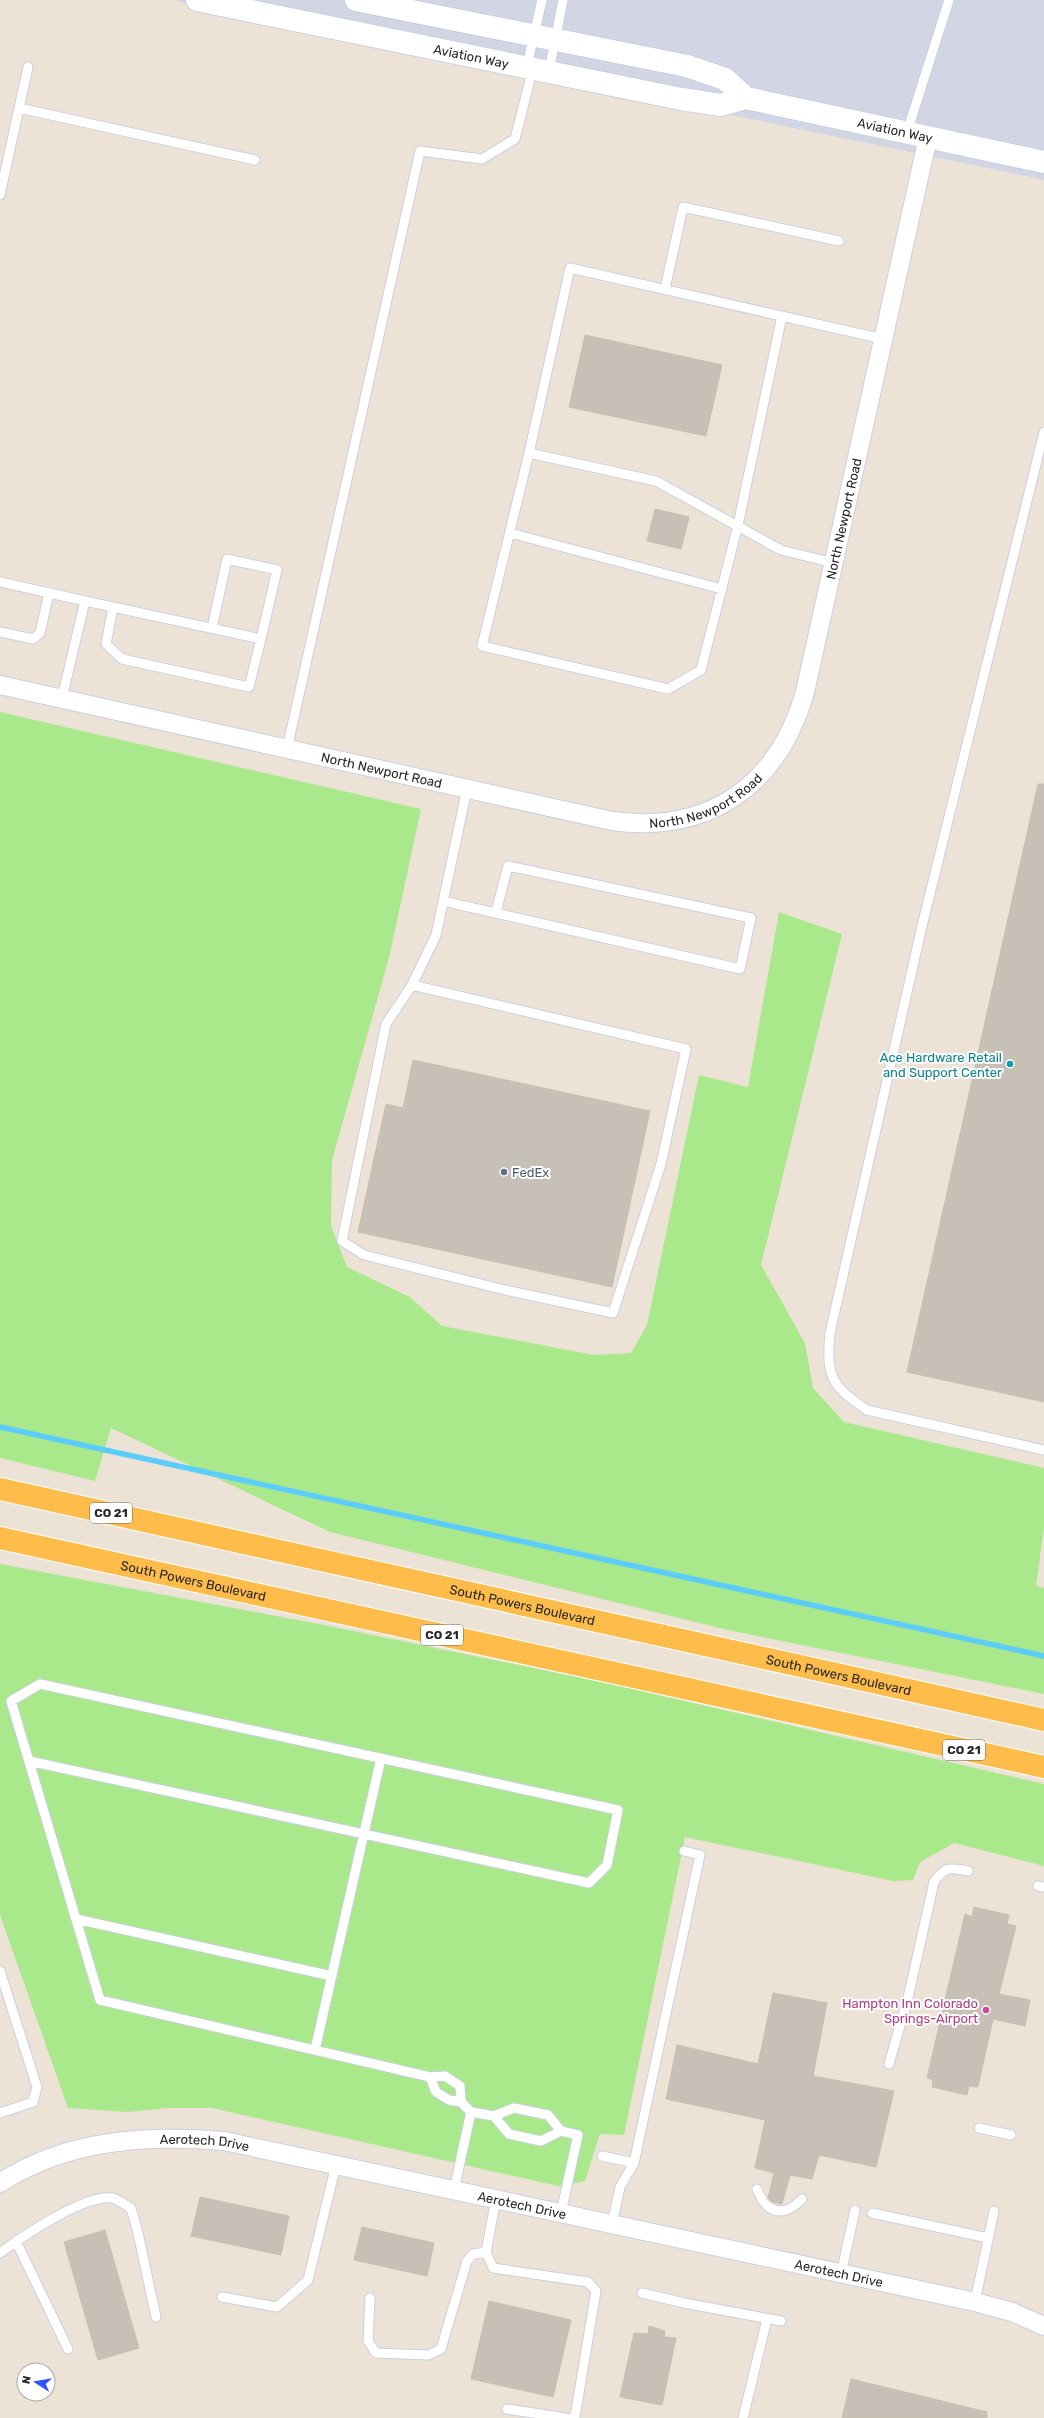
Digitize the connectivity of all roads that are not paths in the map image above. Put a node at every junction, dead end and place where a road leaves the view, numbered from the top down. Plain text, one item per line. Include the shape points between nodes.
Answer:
1 (197, 0) edge
2 (356, 0) edge
3 (542, 0) edge
4 (563, 0) edge
5 (949, 0) edge
6 (544, 38) junction
7 (28, 67) dead end
8 (537, 68) junction
9 (746, 98) junction
10 (19, 108) junction
11 (906, 132) junction
12 (928, 137) junction
13 (256, 160) dead end
14 (1044, 162) edge
15 (0, 195) edge
16 (840, 241) dead end
17 (665, 289) junction
18 (782, 316) junction
19 (883, 339) junction
20 (1044, 432) edge
21 (529, 453) junction
22 (738, 525) junction
23 (510, 532) junction
24 (834, 563) junction
25 (0, 582) edge
26 (722, 588) junction
27 (49, 593) junction
28 (85, 601) junction
29 (113, 607) junction
30 (212, 628) junction
31 (0, 632) edge
32 (261, 639) junction
33 (0, 684) edge
34 (62, 698) junction
35 (287, 749) junction
36 (467, 789) junction
37 (443, 901) junction
38 (496, 912) junction
39 (412, 984) junction
40 (1044, 1450) edge
41 (0, 1489) edge
42 (0, 1538) edge
43 (1044, 1720) edge
44 (883, 1732) junction
45 (381, 1758) junction
46 (28, 1762) junction
47 (1044, 1767) edge
48 (1044, 1772) edge
49 (364, 1834) junction
50 (684, 1851) dead end
51 (968, 1871) dead end
52 (76, 1919) junction
53 (0, 1971) edge
54 (332, 1976) junction
55 (315, 2050) junction
56 (889, 2064) dead end
57 (430, 2077) junction
58 (461, 2102) junction
59 (0, 2112) edge
60 (470, 2112) junction
61 (494, 2116) junction
62 (979, 2128) dead end
63 (561, 2131) junction
64 (1011, 2135) dead end
65 (602, 2156) dead end
66 (634, 2163) junction
67 (336, 2165) junction
68 (0, 2183) edge
69 (757, 2189) dead end
70 (454, 2190) junction
71 (802, 2198) dead end
72 (496, 2200) junction
73 (855, 2210) dead end
74 (994, 2211) dead end
75 (561, 2213) junction
76 (872, 2213) dead end
77 (612, 2224) junction
78 (988, 2238) junction
79 (16, 2241) junction
80 (486, 2252) junction
81 (0, 2253) edge
82 (841, 2274) junction
83 (642, 2293) dead end
84 (222, 2297) dead end
85 (370, 2298) dead end
86 (975, 2302) junction
87 (156, 2317) dead end
88 (767, 2319) junction
89 (781, 2321) dead end
90 (1044, 2326) edge
91 (68, 2349) dead end
92 (507, 2409) dead end
93 (565, 2418) edge
94 (571, 2418) edge
95 (742, 2418) edge

1 - 8 street, Aviation Way
2 - 6 street
3 - 6 lane
4 - 6 lane
5 - 11 lane
6 - 8 lane
6 - 8 lane
6 - 9 street via 687,66 725,79
7 - 10 lane
8 - 9 street, Aviation Way via 721,105
8 - 35 lane via 515,139 482,159 420,151
9 - 11 street, Aviation Way
10 - 13 lane
10 - 15 lane
11 - 12 street, Aviation Way
12 - 14 street, Aviation Way
12 - 19 street, North Newport Road
16 - 17 lane via 683,206
17 - 18 lane
17 - 21 lane via 570,268
18 - 19 lane
18 - 22 lane
19 - 24 street, North Newport Road
20 - 40 lane via 922,926 830,1333 828,1353 829,1369 835,1384 849,1398 867,1410
21 - 22 lane via 656,481
21 - 23 lane
22 - 24 lane via 781,550
22 - 26 lane
23 - 26 lane
23 - 26 lane via 482,646 668,689 701,670
24 - 36 street, North Newport Road via 797,720 770,767 729,802 706,813 682,820 633,824
25 - 27 lane
27 - 28 lane
27 - 31 lane via 40,633 33,639
28 - 29 lane
28 - 34 lane
29 - 30 lane
29 - 32 lane via 106,644 122,659 249,687
30 - 32 lane
30 - 32 lane via 228,559 277,570
33 - 34 street, North Newport Road
34 - 35 street, North Newport Road
35 - 36 street, North Newport Road
36 - 37 lane
37 - 38 lane
37 - 39 lane via 436,935
38 - 38 lane via 740,969 751,918 508,866
39 - 39 lane via 386,1024 342,1242 364,1255 504,1290 613,1313 661,1164 686,1049
41 - 43 highway, South Powers Boulevard / CO 21
42 - 44 highway, South Powers Boulevard / CO 21
44 - 47 highway, South Powers Boulevard / CO 21
44 - 48 highway
45 - 46 lane via 40,1684 11,1701
45 - 49 lane
45 - 49 lane via 618,1810 607,1865 589,1883
46 - 49 lane
46 - 52 lane
49 - 54 lane
50 - 66 lane via 700,1855
51 - 56 lane via 950,1868 942,1870 934,1882 908,1998
52 - 54 lane
52 - 55 lane via 100,2000
53 - 59 lane via 37,2087 33,2102
54 - 55 lane
55 - 57 lane
57 - 58 lane via 436,2092 449,2100
57 - 58 lane via 445,2076 460,2086
58 - 60 lane
60 - 61 lane
60 - 70 lane
61 - 63 lane via 514,2108 548,2115
61 - 63 lane via 508,2134 541,2141
62 - 64 lane
63 - 75 lane via 578,2135
65 - 66 lane
66 - 77 lane via 620,2187
67 - 68 street, Aerotech Drive via 224,2141 147,2138 100,2143 58,2155
67 - 70 street, Aerotech Drive
67 - 84 lane via 308,2280 277,2307
69 - 71 lane via 761,2201 772,2210 786,2211
70 - 72 street, Aerotech Drive
72 - 75 street, Aerotech Drive
72 - 80 lane
73 - 82 lane
74 - 78 lane
75 - 77 street, Aerotech Drive
76 - 78 lane
77 - 82 street, Aerotech Drive
78 - 86 lane
79 - 81 lane
79 - 87 lane via 84,2203 112,2198 131,2208
79 - 91 lane
80 - 85 lane via 473,2254 467,2261 441,2349 428,2355 376,2353 368,2342
80 - 94 lane via 493,2268 588,2282 596,2291 575,2417
82 - 86 street, Aerotech Drive
83 - 88 lane
86 - 90 street, Aerotech Drive via 1012,2312
88 - 89 lane
88 - 95 lane
92 - 93 lane

